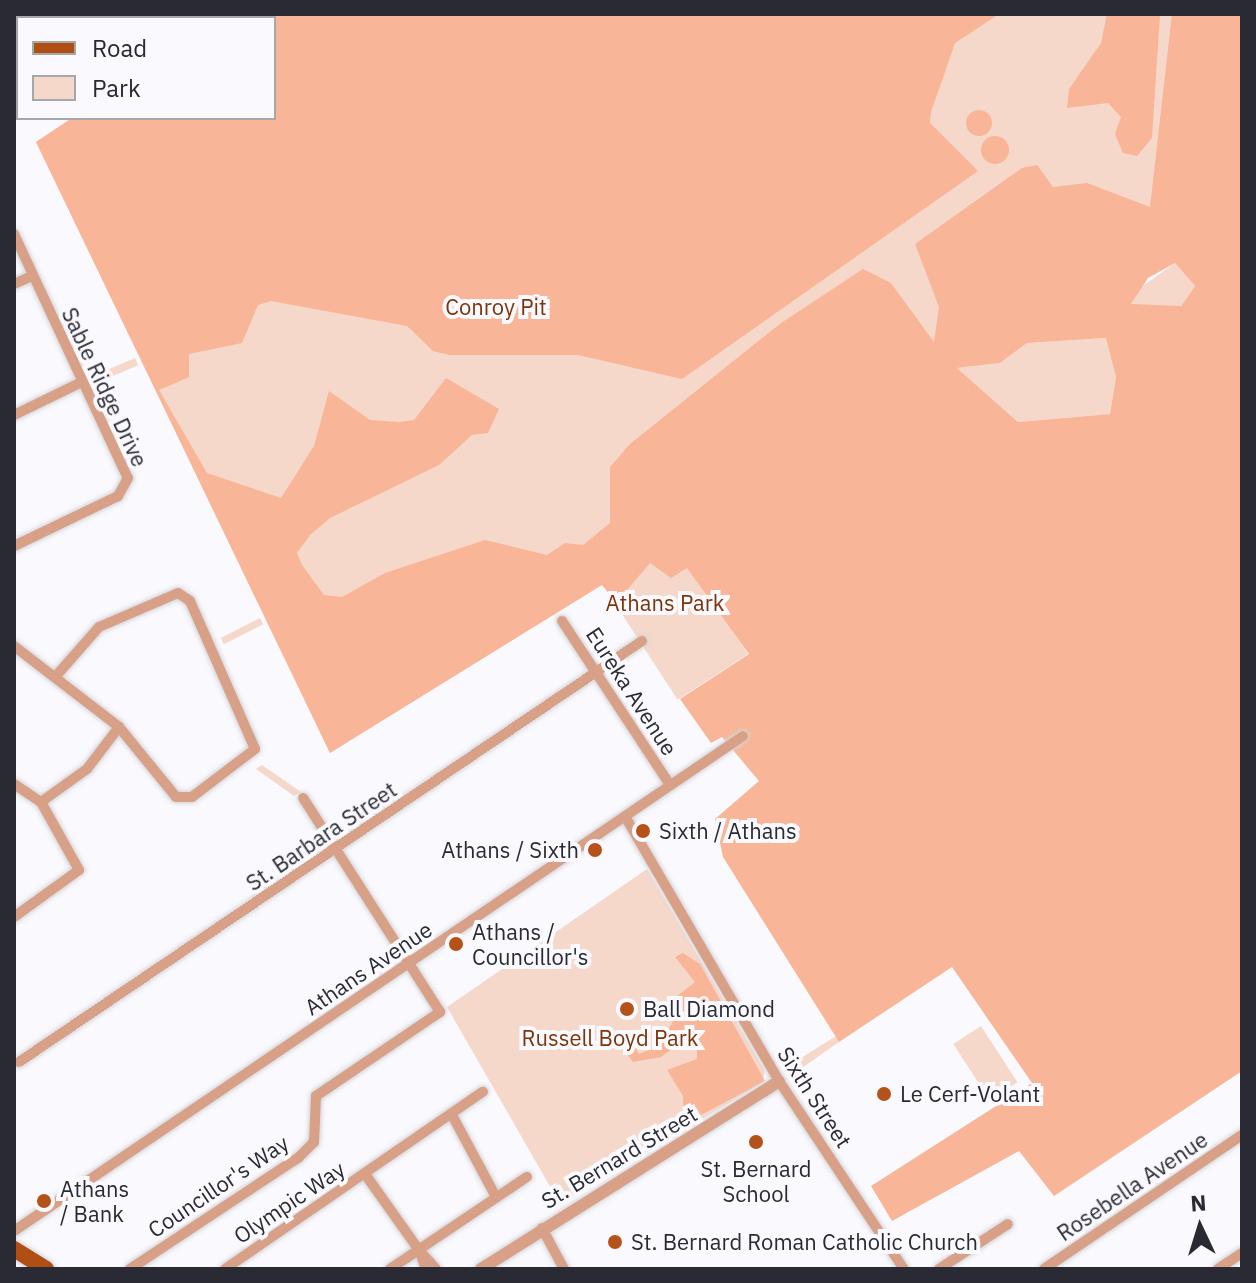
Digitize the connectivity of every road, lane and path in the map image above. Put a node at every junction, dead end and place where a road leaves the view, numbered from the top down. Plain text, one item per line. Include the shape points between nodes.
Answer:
1 (14, 234) edge
2 (32, 276) junction
3 (14, 284) edge
4 (82, 382) junction
5 (14, 415) edge
6 (14, 546) edge
7 (562, 621) dead end
8 (642, 641) dead end
9 (14, 646) edge
10 (597, 673) junction
11 (55, 677) junction
12 (119, 727) junction
13 (743, 736) dead end
14 (669, 783) junction
15 (14, 784) edge
16 (303, 798) dead end
17 (41, 802) junction
18 (626, 818) junction
19 (338, 850) junction
20 (14, 917) edge
21 (414, 961) junction
22 (19, 1062) dead end
23 (779, 1081) junction
24 (483, 1092) dead end
25 (452, 1115) junction
26 (1242, 1135) edge
27 (365, 1174) junction
28 (527, 1177) dead end
29 (496, 1197) junction
30 (1008, 1224) dead end
31 (542, 1228) junction
32 (14, 1231) edge
33 (14, 1249) edge
34 (419, 1250) junction
35 (1242, 1253) edge
36 (235, 1267) edge
37 (46, 1269) edge
38 (130, 1269) edge
39 (390, 1269) edge
40 (426, 1269) edge
41 (436, 1269) edge
42 (481, 1269) edge
43 (564, 1269) edge
44 (904, 1269) edge
45 (939, 1269) edge
46 (1044, 1269) edge
47 (1218, 1269) edge

1 - 2 street, Sable Ridge Drive
2 - 3 street
2 - 4 street, Sable Ridge Drive
4 - 5 street
4 - 6 street, Sable Ridge Drive via 127,484 118,496
7 - 10 street, Eureka Avenue
8 - 10 street, St. Barbara Street
9 - 11 street
10 - 14 street, Eureka Avenue
10 - 19 street, St. Barbara Street
11 - 12 street
11 - 12 street via 99,627 164,593 184,596 255,739 253,755 181,799
12 - 17 street via 87,769
13 - 14 street, Athans Avenue
14 - 18 street, Athans Avenue
15 - 17 street
16 - 19 street
17 - 20 street via 79,870
18 - 21 street, Athans Avenue
18 - 23 street, Sixth Street
19 - 21 street
19 - 22 street, St. Barbara Street
21 - 32 street, Athans Avenue
21 - 38 street, Councillor's Way via 440,1012 316,1096 314,1142 299,1157
23 - 31 street, St. Bernard Street
23 - 44 street, Sixth Street
24 - 25 street, Olympic Way
25 - 27 street, Olympic Way
25 - 29 street
26 - 46 street, Rosebella Avenue
27 - 34 street, Olympic Way
27 - 36 street, Olympic Way
28 - 29 street
29 - 34 street
30 - 45 street
31 - 42 street, St. Bernard Street
31 - 43 street
33 - 37 main road
34 - 39 street
34 - 40 street, Olympic Way
34 - 41 street, Olympic Way
35 - 47 street

